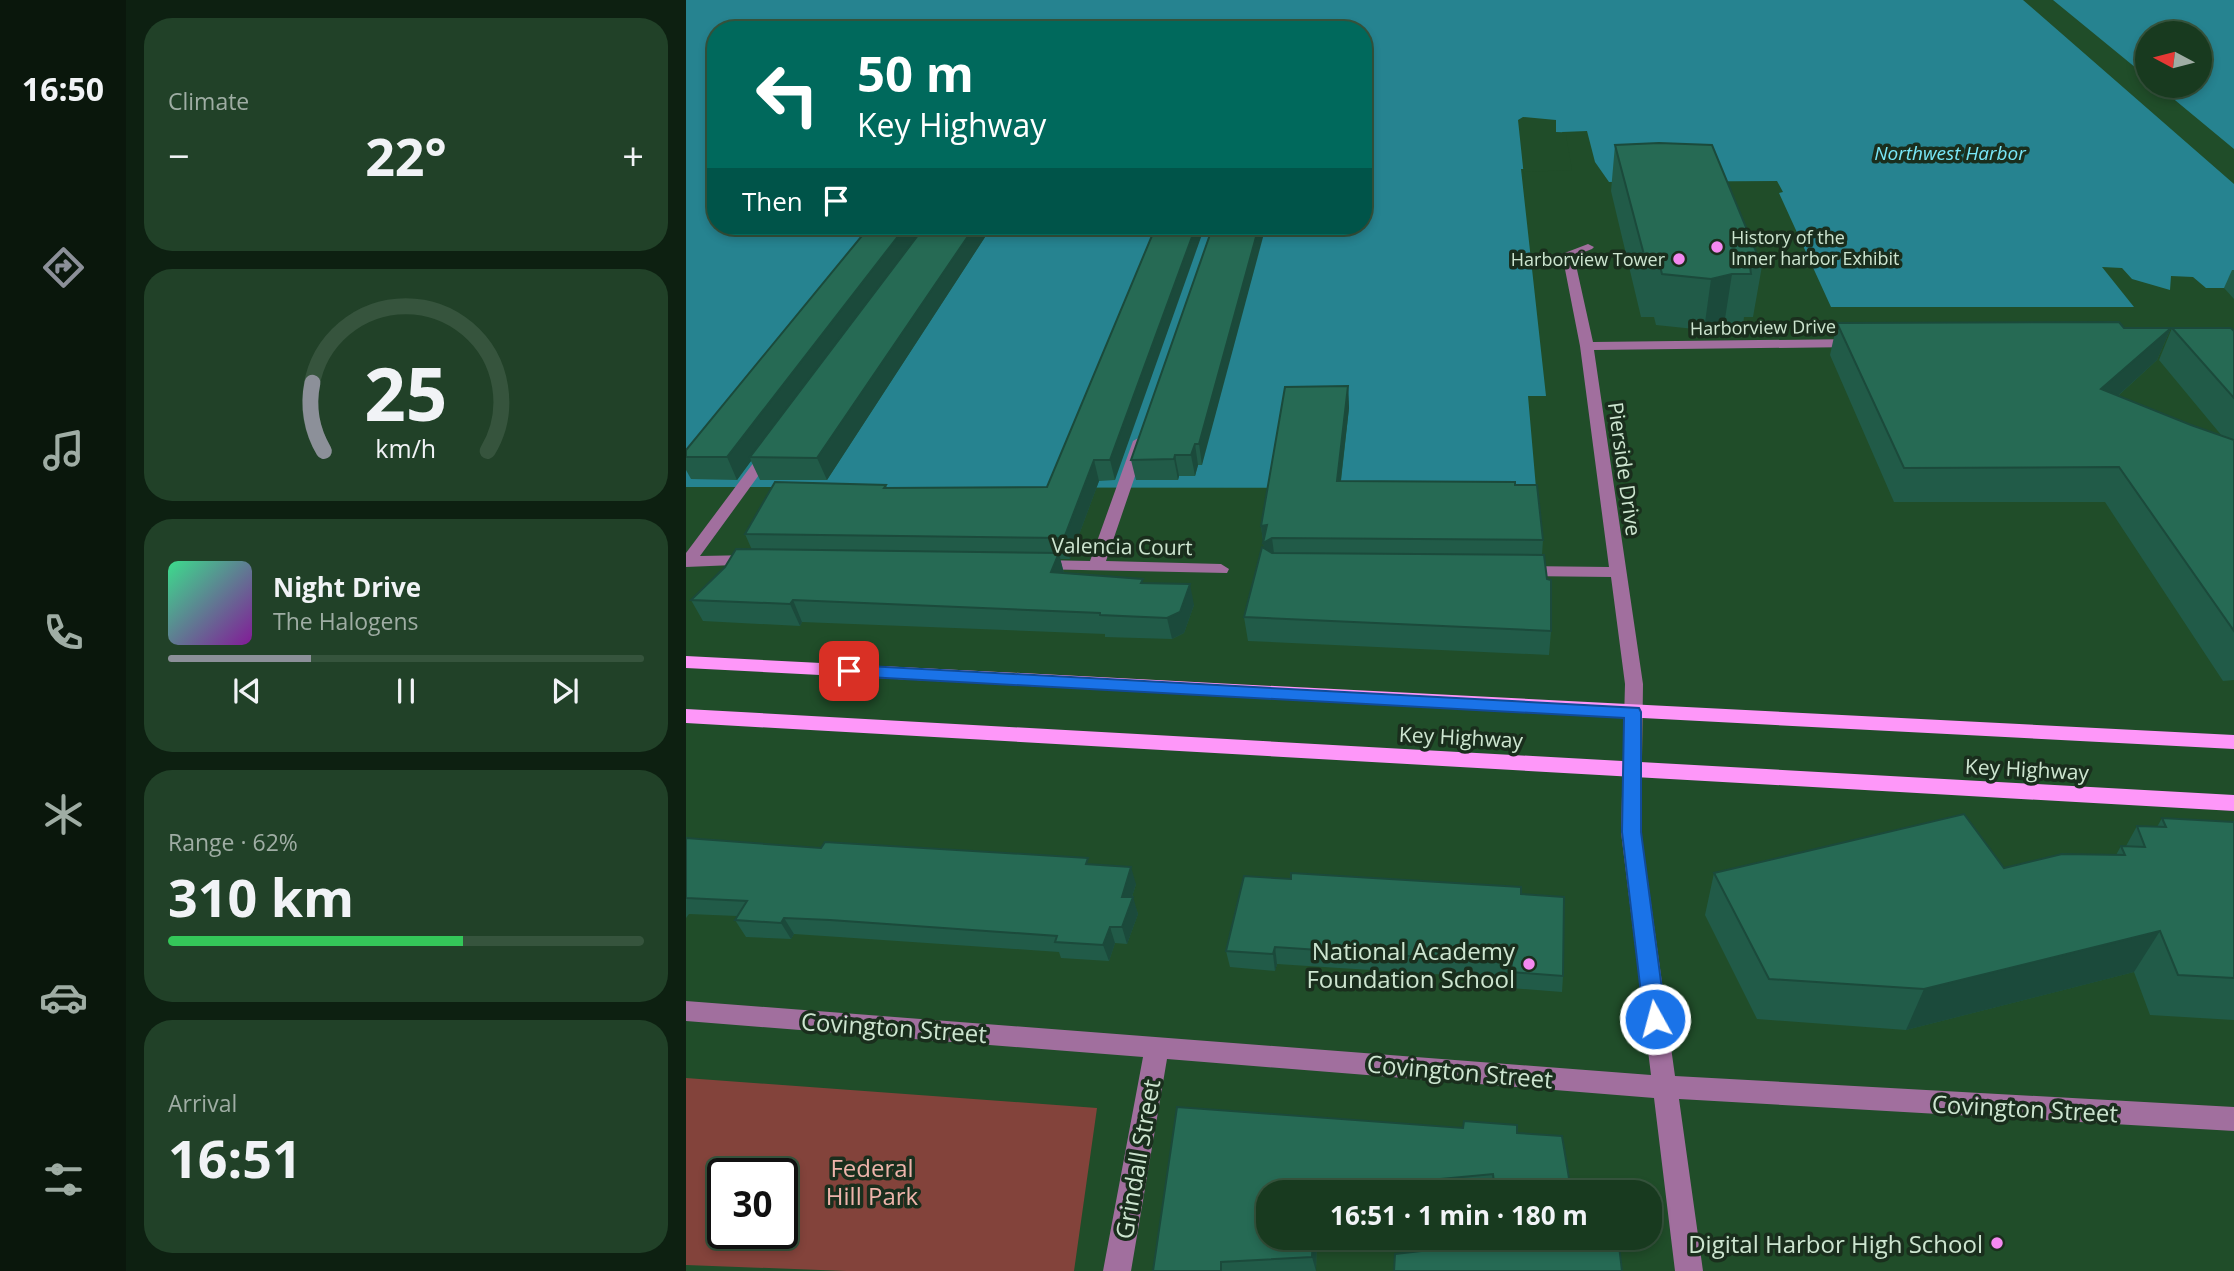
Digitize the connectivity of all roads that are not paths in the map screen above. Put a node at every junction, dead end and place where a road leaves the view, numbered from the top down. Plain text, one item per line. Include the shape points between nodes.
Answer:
1 (1588, 247) dead end
2 (1869, 343) edge
3 (1587, 346) junction
4 (1147, 422) edge
5 (775, 443) edge
6 (688, 561) edge
7 (769, 561) edge
8 (1028, 565) edge
9 (1096, 566) junction
10 (1221, 569) dead end
11 (1508, 571) edge
12 (1618, 572) junction
13 (686, 662) edge
14 (1633, 712) junction
15 (686, 716) edge
16 (2234, 742) edge
17 (1632, 769) junction
18 (2234, 803) edge
19 (686, 1011) edge
20 (1157, 1046) junction
21 (1664, 1087) junction
22 (2234, 1119) edge
23 (1117, 1271) edge
24 (1689, 1271) edge

1 - 3 street, Pierside Drive via 1568,254
2 - 3 street, Harborview Drive
3 - 12 street, Pierside Drive
4 - 9 street
5 - 6 street
6 - 7 street
8 - 9 street, Valencia Court
9 - 10 street, Valencia Court
11 - 12 street
12 - 14 street, Pierside Drive via 1634,684
13 - 14 main road, Key Highway
14 - 16 main road, Key Highway
14 - 17 street, Pierside Drive
15 - 17 main road, Key Highway
17 - 18 main road, Key Highway
17 - 21 street, Pierside Drive via 1631,832
19 - 20 street, Covington Street
20 - 21 street, Covington Street
20 - 23 street, Grindall Street
21 - 22 street, Covington Street
21 - 24 street, Pierside Drive

